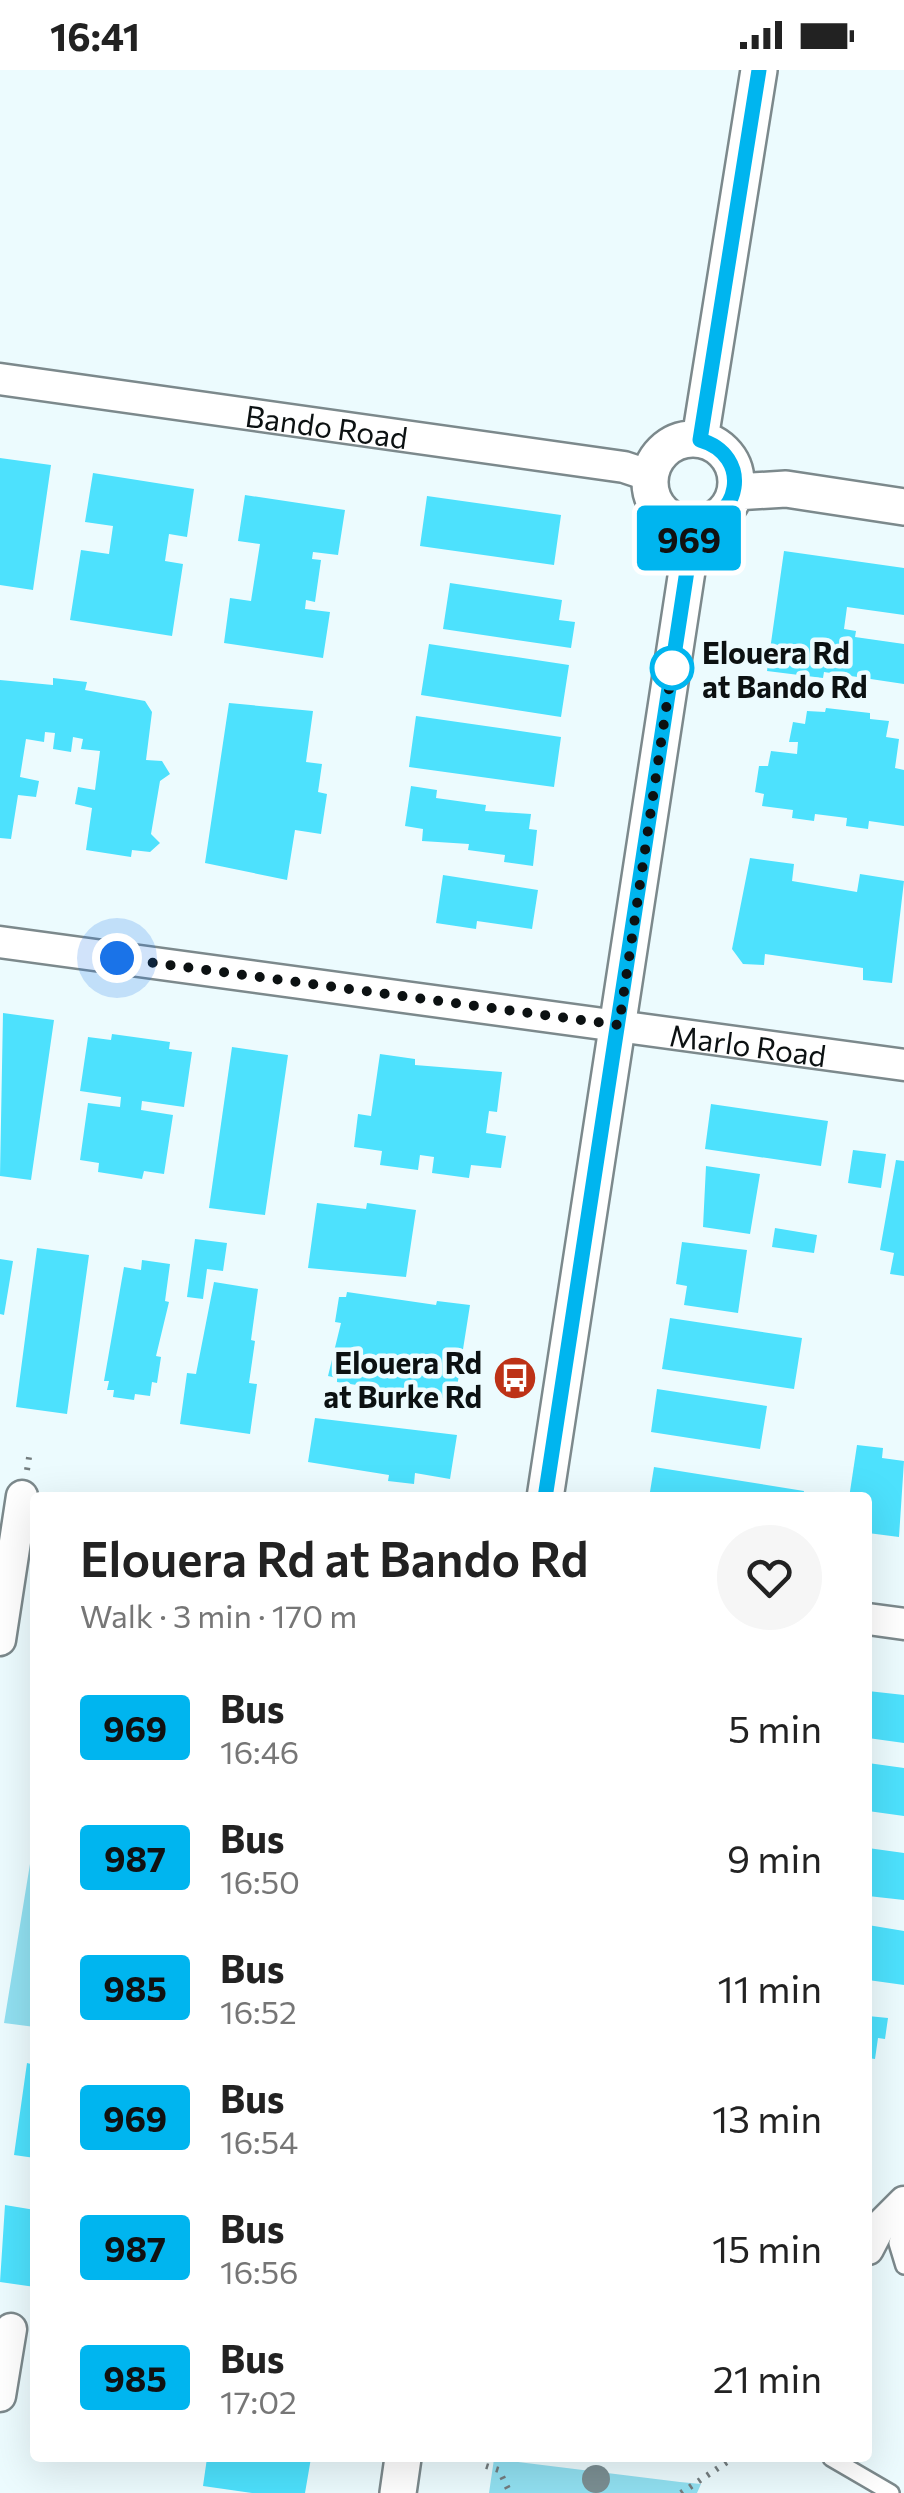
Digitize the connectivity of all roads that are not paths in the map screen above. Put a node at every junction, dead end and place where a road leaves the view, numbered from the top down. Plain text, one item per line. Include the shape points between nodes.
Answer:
1 (759, 70) edge
2 (0, 379) edge
3 (700, 440) junction
4 (650, 476) junction
5 (735, 492) junction
6 (904, 507) edge
7 (687, 524) junction
8 (0, 942) edge
9 (619, 1025) junction
10 (904, 1066) edge
11 (546, 1492) edge
12 (20, 1495) edge
13 (872, 1620) edge
14 (904, 1624) edge
15 (0, 1640) edge
16 (904, 2202) edge
17 (904, 2212) edge
18 (872, 2241) edge
19 (904, 2266) edge
20 (15, 2330) edge
21 (0, 2396) edge
22 (402, 2462) edge
23 (838, 2462) edge
24 (398, 2493) edge
25 (891, 2493) edge

1 - 3 street
2 - 4 street, Bando Road via 624,467
3 - 4 street via 662,452
3 - 5 street via 732,464
4 - 7 street via 655,502
5 - 6 street via 786,489
5 - 7 street via 723,513
7 - 9 street via 690,551
8 - 9 street, Marlo Road
9 - 10 street, Marlo Road
9 - 11 street
12 - 15 street
13 - 14 street
16 - 18 street
17 - 19 lane via 897,2243
20 - 21 street
22 - 24 street
23 - 25 lane

